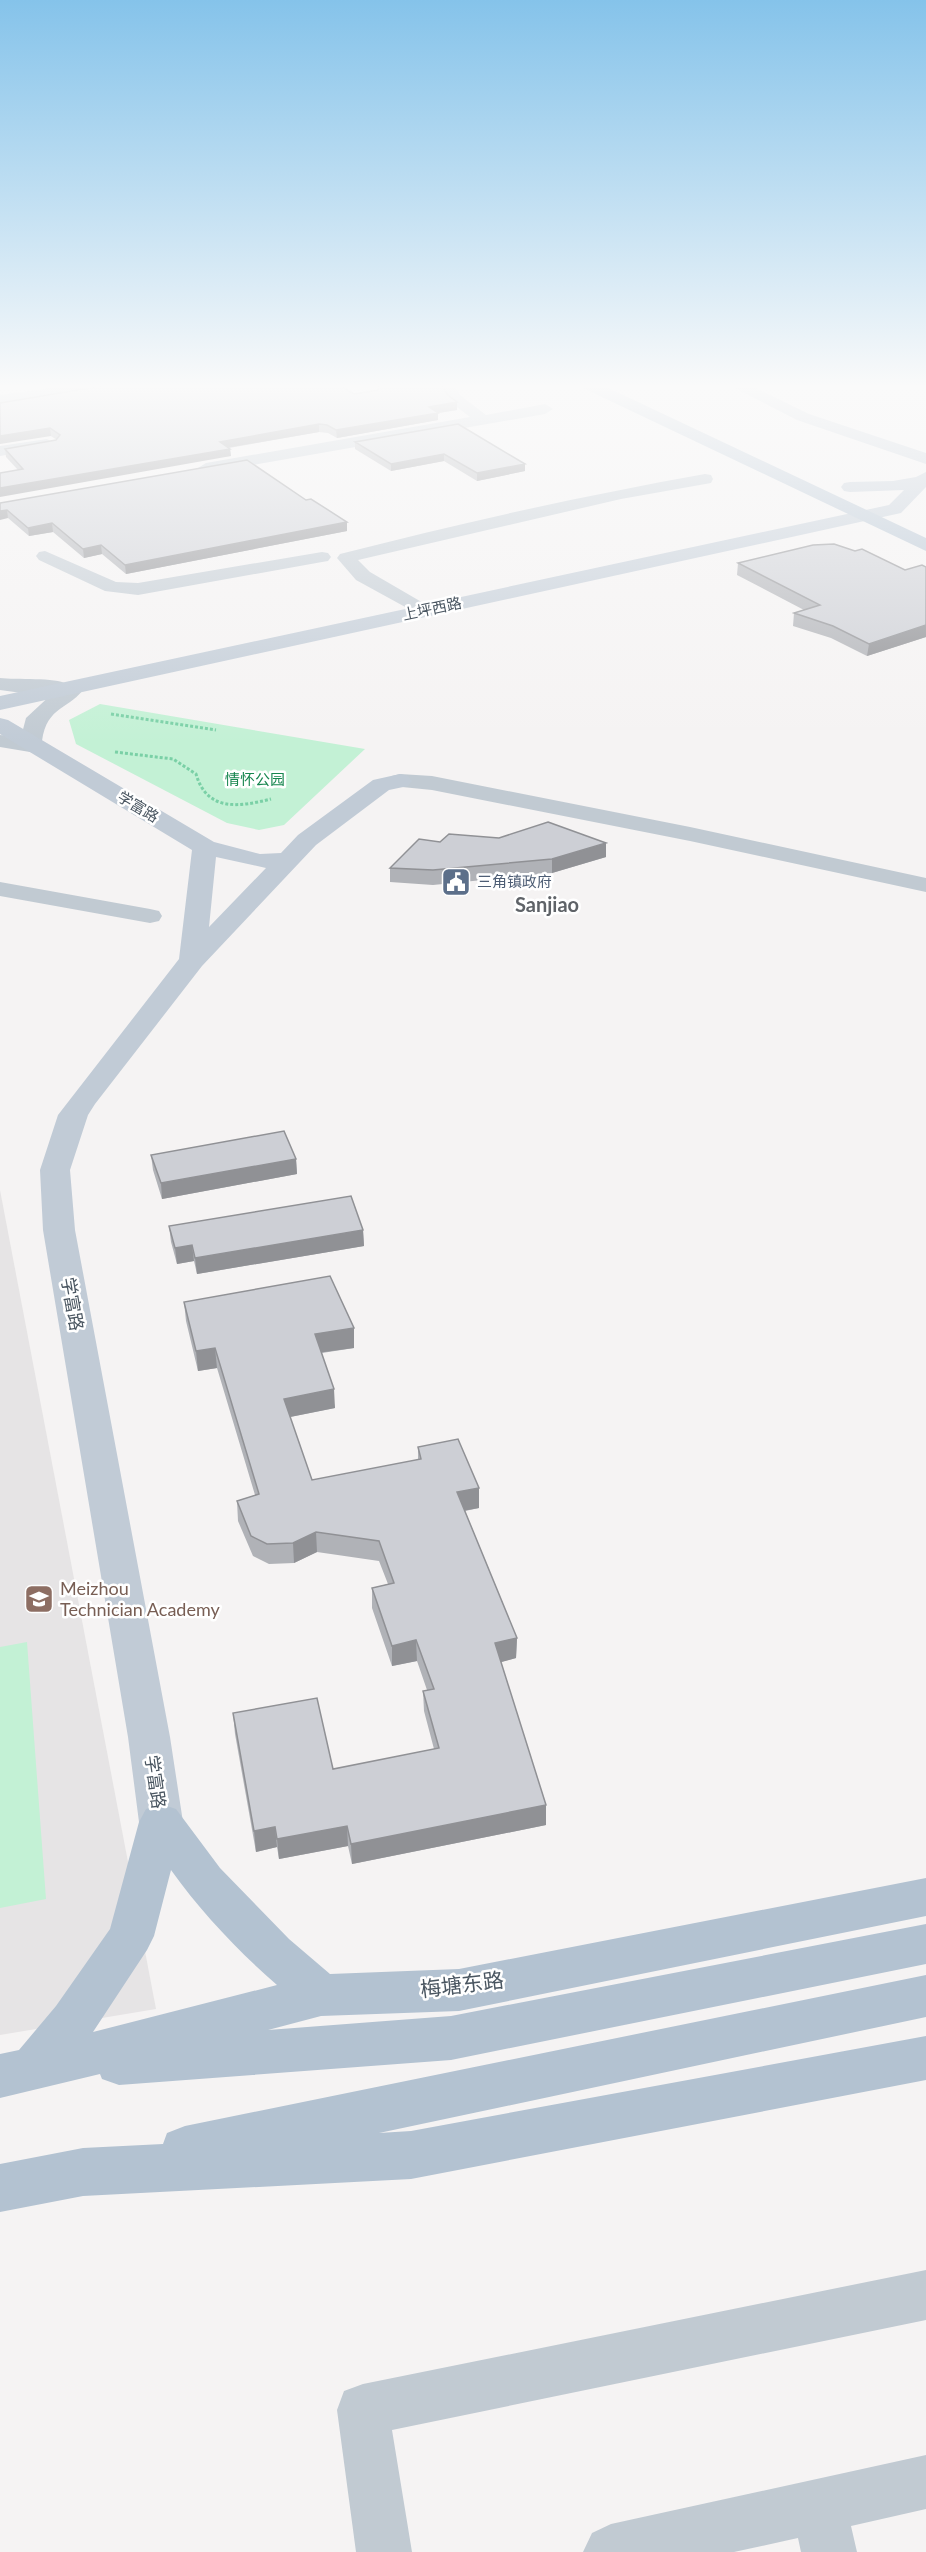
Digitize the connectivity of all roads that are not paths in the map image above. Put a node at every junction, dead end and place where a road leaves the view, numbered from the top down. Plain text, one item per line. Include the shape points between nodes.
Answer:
1 (576, 504) edge
2 (840, 504) edge
3 (885, 504) edge
4 (900, 504) edge
5 (895, 509) junction
6 (861, 514) junction
7 (915, 519) dead end
8 (926, 545) edge
9 (45, 556) dead end
10 (322, 557) dead end
11 (418, 608) junction
12 (0, 684) edge
13 (67, 686) junction
14 (0, 698) edge
15 (0, 703) edge
16 (0, 725) edge
17 (0, 741) edge
18 (33, 745) junction
19 (400, 781) joint
20 (205, 847) junction
21 (287, 860) junction
22 (926, 885) edge
23 (0, 889) edge
24 (150, 916) dead end
25 (192, 960) junction
26 (161, 1822) junction
27 (926, 1897) edge
28 (926, 1944) edge
29 (321, 1995) junction
30 (926, 1996) edge
31 (926, 2058) edge
32 (17, 2072) edge
33 (83, 2172) junction
34 (0, 2188) edge
35 (926, 2295) edge
36 (926, 2482) edge
37 (824, 2529) edge
38 (384, 2552) edge
39 (611, 2552) edge

1 - 11 street via 346,558 363,576
2 - 6 main road
3 - 5 main road
4 - 5 street
5 - 6 street
5 - 7 main road
6 - 8 main road
6 - 11 street, 上坪西路
6 - 13 street, 上坪西路
9 - 10 street via 112,587 138,589
11 - 13 street, 上坪西路
12 - 13 street
13 - 14 street, 上坪西路
13 - 15 street, 上坪西路
13 - 18 street via 34,723
16 - 18 street, 学富路
17 - 18 street
18 - 20 street, 学富路
19 - 21 street, 学富路 via 381,785 307,840
19 - 22 street via 432,783 549,806
20 - 21 street, 学富路 via 260,861
20 - 25 street
21 - 25 street, 学富路
23 - 24 street
25 - 26 street, 学富路 via 72,1115 55,1170 59,1230
26 - 29 main road via 204,1881 273,1953
26 - 32 main road via 131,1936 73,2021
27 - 29 main road, 梅塘东路 via 459,1990
28 - 32 main road via 451,2038
29 - 32 main road, 梅塘东路
30 - 33 main road
31 - 33 main road via 411,2155
33 - 34 main road
35 - 38 street via 363,2410
36 - 37 street
37 - 39 street

